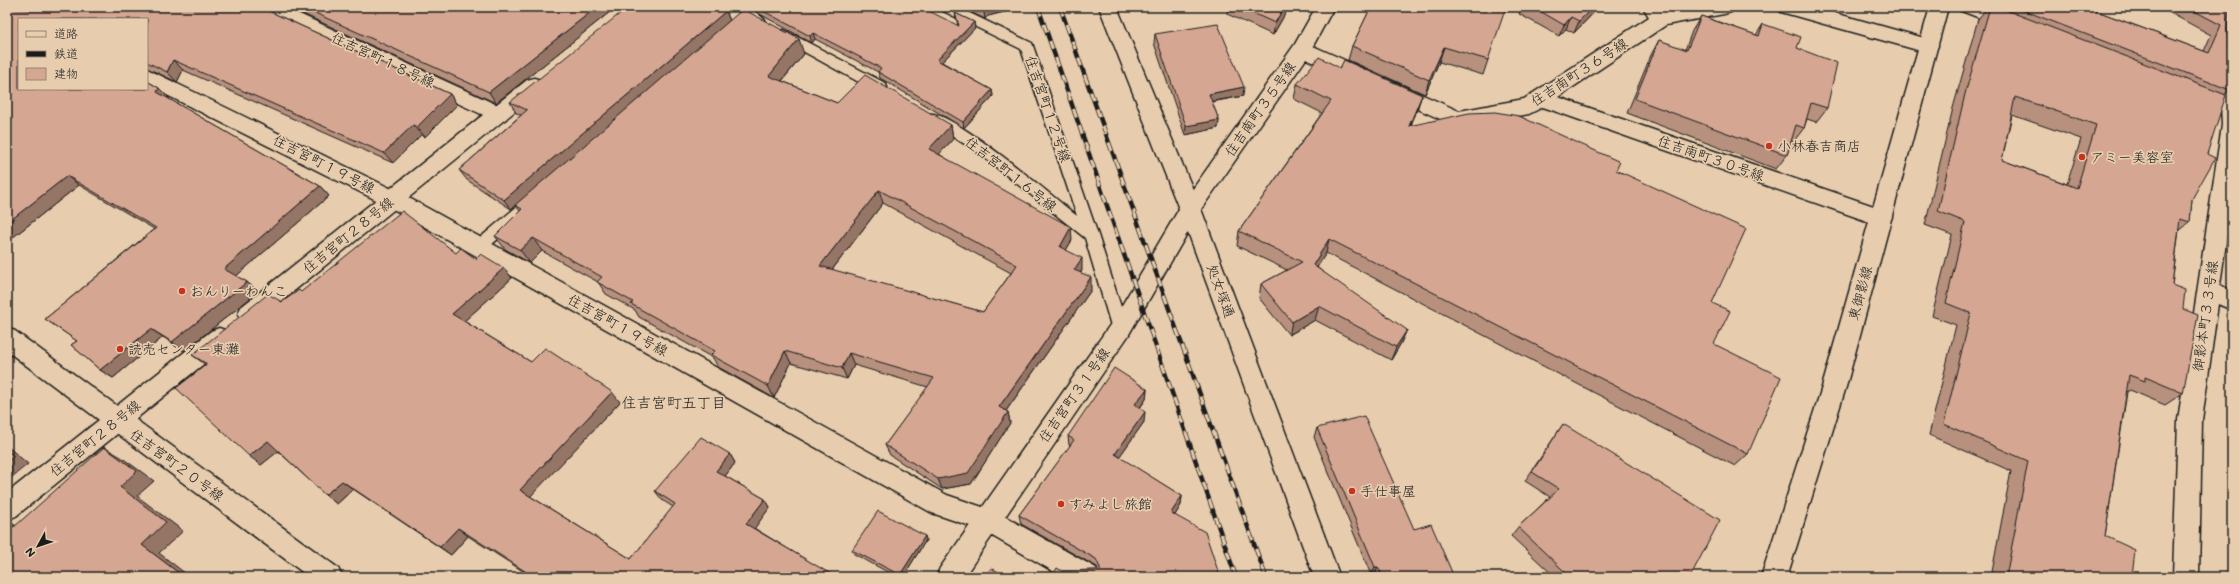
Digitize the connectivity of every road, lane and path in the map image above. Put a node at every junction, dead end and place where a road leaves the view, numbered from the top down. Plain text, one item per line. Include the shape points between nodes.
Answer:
1 (19, 7) edge
2 (267, 7) edge
3 (946, 7) edge
4 (1108, 7) edge
5 (1325, 7) edge
6 (1724, 7) edge
7 (1788, 7) edge
8 (1939, 7) edge
9 (1964, 7) edge
10 (2230, 7) edge
11 (745, 11) edge
12 (1656, 13) edge
13 (36, 18) edge
14 (737, 25) edge
15 (2016, 27) edge
16 (1928, 46) junction
17 (1302, 49) junction
18 (547, 75) edge
19 (148, 76) edge
20 (890, 92) edge
21 (1540, 98) junction
22 (2224, 108) edge
23 (922, 111) edge
24 (499, 114) junction
25 (393, 199) junction
26 (533, 201) edge
27 (1190, 209) junction
28 (1881, 217) junction
29 (1091, 235) junction
30 (480, 247) junction
31 (2209, 290) junction
32 (2232, 301) edge
33 (1120, 329) junction
34 (7, 338) edge
35 (116, 421) junction
36 (7, 508) edge
37 (988, 520) junction
38 (329, 577) edge
39 (949, 577) edge
40 (1088, 577) edge
41 (1327, 577) edge
42 (1774, 577) edge
43 (2186, 577) edge

1 - 13 street
2 - 24 street, 住吉宮町１８号線
3 - 29 lane, 住吉宮町１２号線 via 1027,46
4 - 27 street, 処女塚通
5 - 17 street, 住吉南町３５号線
6 - 12 street
7 - 16 street
8 - 16 street, 東御影線
9 - 15 lane
10 - 22 street, 御影本町３３号線
11 - 14 lane
11 - 20 lane via 753,18
12 - 21 street, 住吉南町３６号線
16 - 28 street, 東御影線
17 - 21 street, 住吉南町３６号線 via 1458,119 1529,106
17 - 27 street, 住吉南町３５号線
18 - 24 street, 住吉宮町２８号線
19 - 25 street, 住吉宮町１９号線
21 - 28 street, 住吉南町３０号線
22 - 31 street, 御影本町３３号線 via 2232,124
23 - 29 lane, 住吉宮町１６号線 via 981,147
24 - 25 street, 住吉宮町２８号線
25 - 30 street, 住吉宮町１９号線
25 - 35 street, 住吉宮町２８号線
26 - 30 lane
27 - 33 street, 住吉宮町３１号線
27 - 41 street, 処女塚通
28 - 42 street, 東御影線 via 1834,387
29 - 33 lane
30 - 37 street, 住吉宮町１９号線 via 941,505
31 - 32 street
31 - 43 street, 御影本町３３号線 via 2190,420
33 - 37 street, 住吉宮町３１号線
34 - 35 street, 住吉宮町２０号線
35 - 36 street, 住吉宮町２８号線
35 - 38 street, 住吉宮町２０号線
37 - 39 street, 住吉宮町３１号線
37 - 40 street, 住吉宮町１９号線

